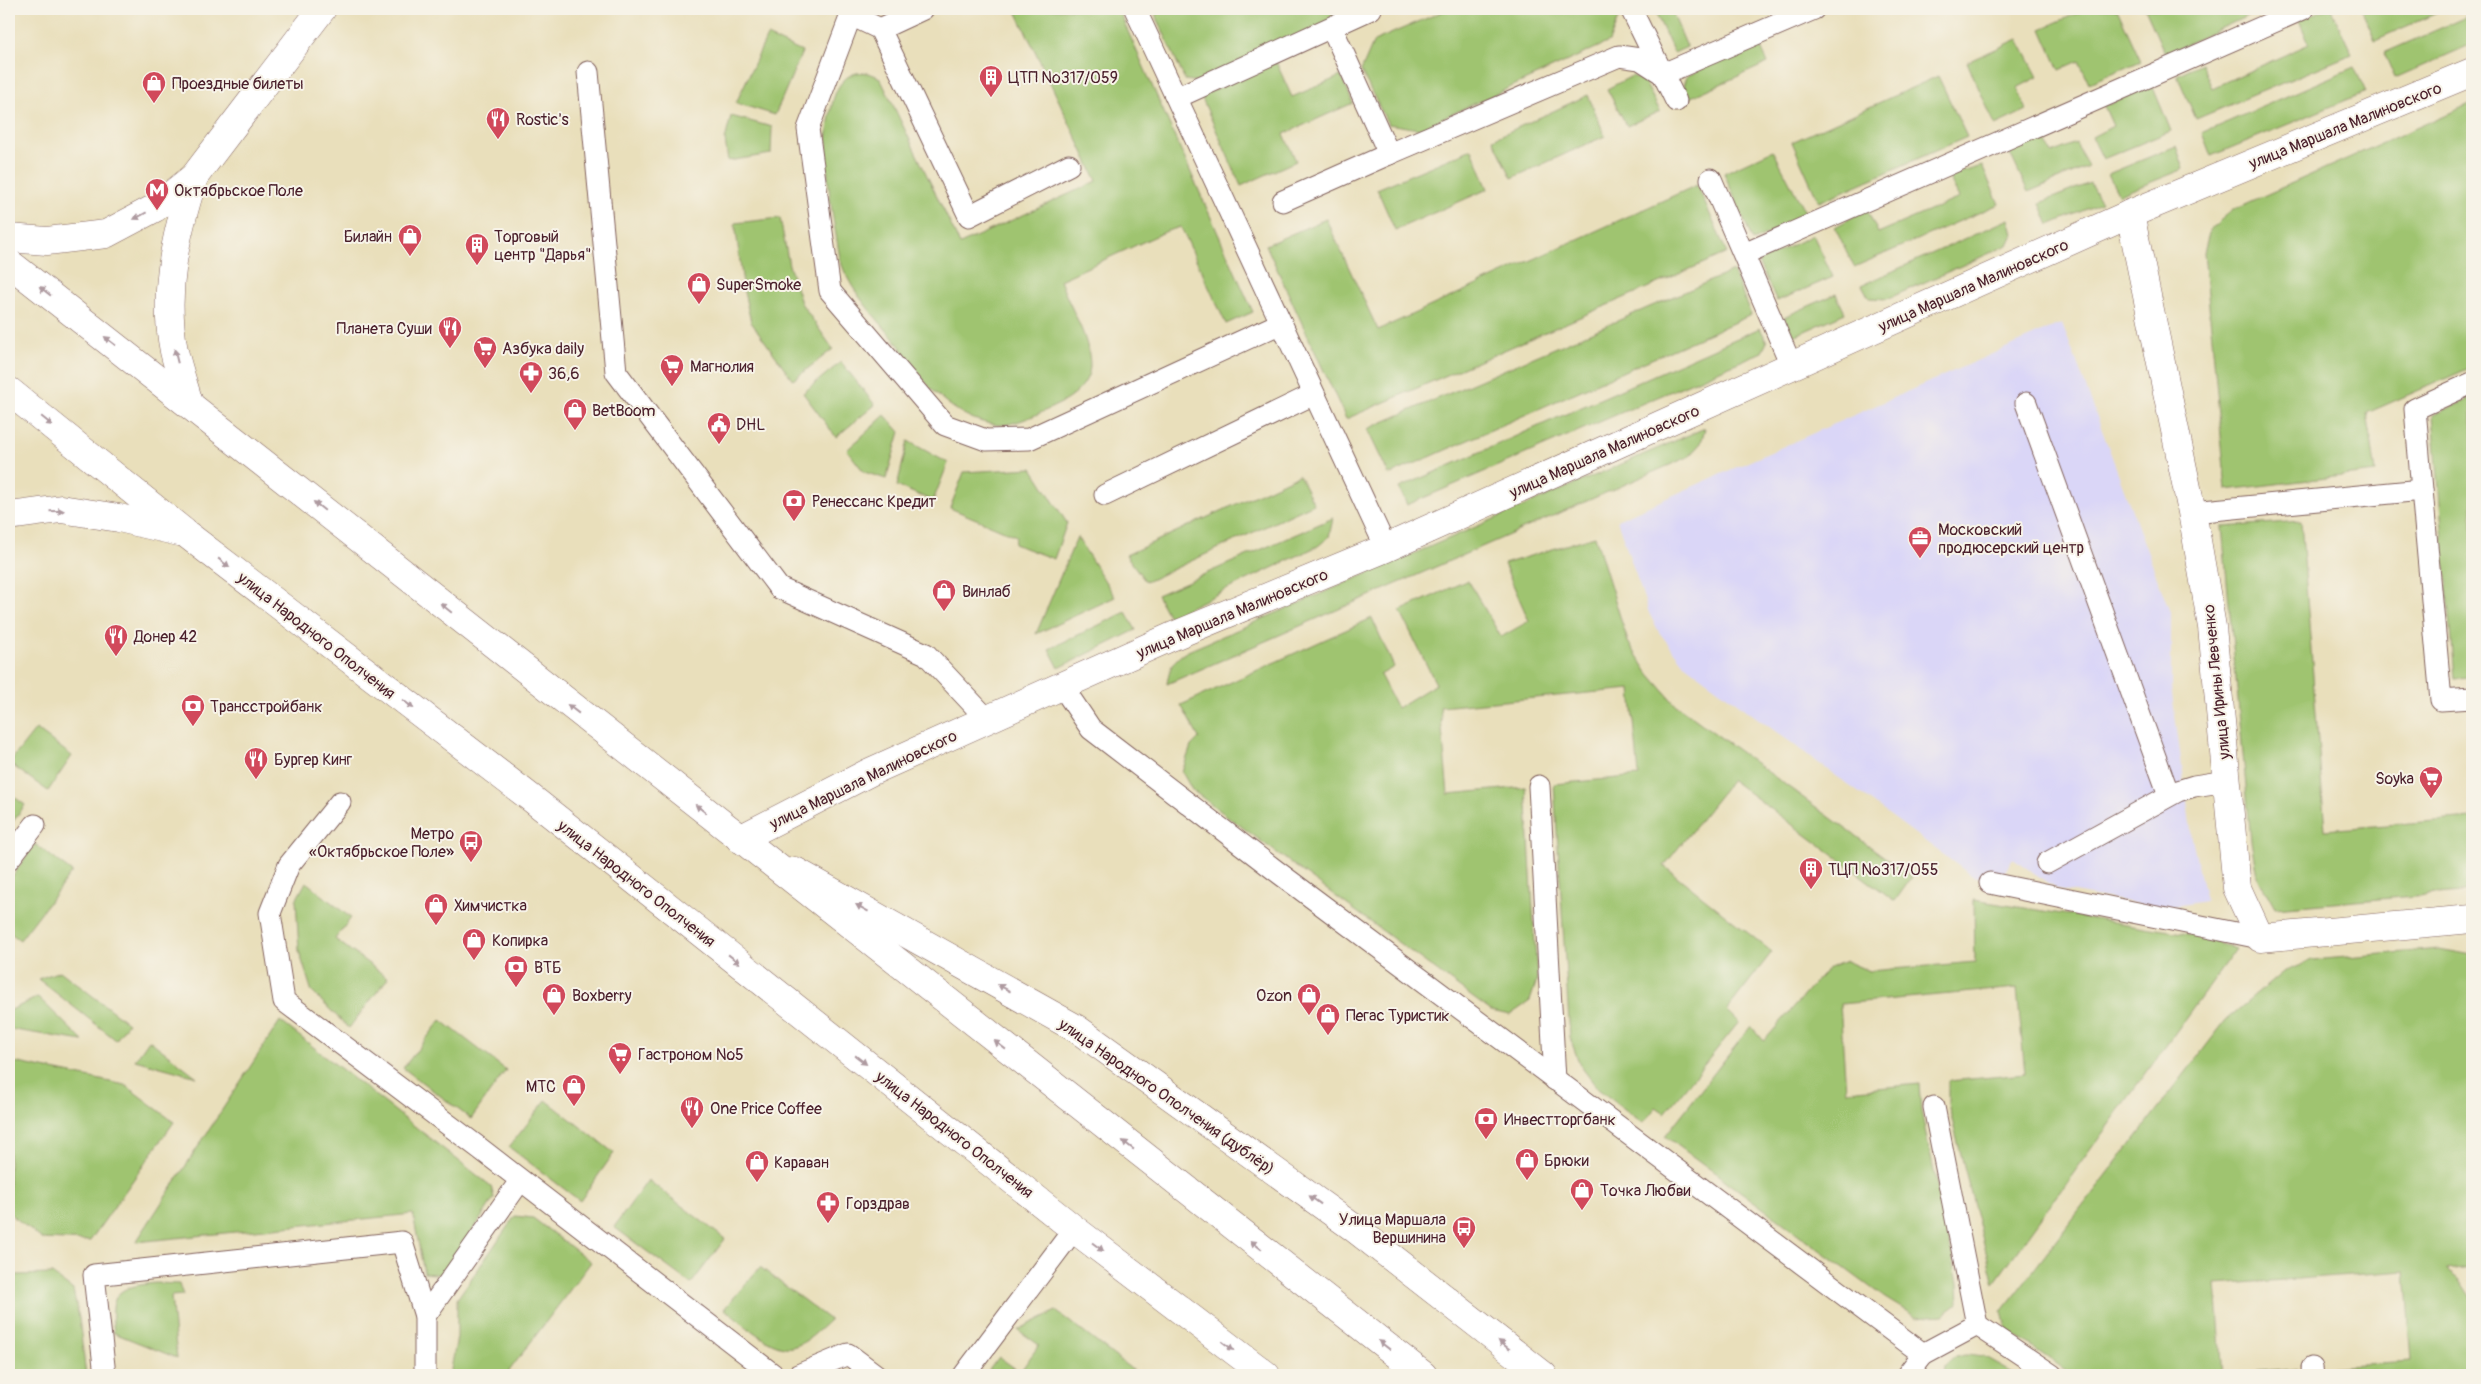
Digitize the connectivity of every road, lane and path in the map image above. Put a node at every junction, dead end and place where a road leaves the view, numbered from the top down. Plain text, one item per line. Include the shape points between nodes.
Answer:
1 (322, 9) edge
2 (923, 9) edge
3 (1135, 9) edge
4 (1372, 9) edge
5 (1631, 9) edge
6 (1814, 9) edge
7 (2303, 9) edge
8 (1332, 28) junction
9 (880, 29) junction
10 (588, 72) dead end
11 (2472, 72) edge
12 (1663, 74) junction
13 (1178, 97) junction
14 (1676, 101) dead end
15 (1389, 154) junction
16 (1069, 165) dead end
17 (194, 177) junction
18 (1710, 179) dead end
19 (1283, 200) dead end
20 (2130, 214) junction
21 (9, 238) edge
22 (1744, 254) junction
23 (9, 263) edge
24 (1281, 323) junction
25 (1792, 366) junction
26 (2472, 383) edge
27 (9, 390) edge
28 (1314, 394) junction
29 (190, 403) junction
30 (2026, 403) dead end
31 (2422, 490) junction
32 (1105, 495) dead end
33 (2192, 512) junction
34 (9, 516) edge
35 (185, 533) junction
36 (1386, 548) junction
37 (1062, 686) junction
38 (2472, 698) edge
39 (987, 719) junction
40 (2227, 781) junction
41 (1539, 786) dead end
42 (2169, 796) junction
43 (340, 802) dead end
44 (35, 825) dead end
45 (740, 839) junction
46 (9, 859) edge
47 (2048, 863) dead end
48 (1990, 883) dead end
49 (2472, 919) edge
50 (2260, 938) junction
51 (1555, 1080) junction
52 (1934, 1107) dead end
53 (520, 1182) junction
54 (1074, 1229) junction
55 (425, 1316) junction
56 (1977, 1324) junction
57 (1923, 1354) junction
58 (105, 1375) edge
59 (425, 1375) edge
60 (774, 1375) edge
61 (798, 1375) edge
62 (876, 1375) edge
63 (964, 1375) edge
64 (1266, 1375) edge
65 (1423, 1375) edge
66 (1543, 1375) edge
67 (1907, 1375) edge
68 (2052, 1375) edge

1 - 17 street
2 - 9 lane
3 - 13 lane
4 - 8 lane
5 - 12 lane
6 - 12 lane
7 - 22 lane
8 - 13 lane
8 - 15 lane
9 - 16 lane via 969,216
9 - 24 lane via 851,15 808,129 830,291 945,425 986,440 1029,438
10 - 39 lane via 616,372 779,588 926,654
11 - 20 street, улица Маршала Малиновского
12 - 14 lane
12 - 15 lane via 1640,58 1619,56
13 - 24 lane
15 - 19 lane
17 -> 21 street via 155,208 106,234 47,240
29 -> 17 street via 174,351 168,291 178,226
18 - 22 lane
20 - 25 street, улица Маршала Малиновского
20 - 33 street, улица Ирины Левченко
22 - 25 lane
29 -> 23 street
24 - 28 lane
25 - 36 street, улица Маршала Малиновского
26 - 31 lane via 2414,409
27 -> 35 street, улица Народного Ополчения
28 - 32 lane
28 - 36 lane
45 -> 29 street
30 - 42 lane
31 - 33 lane
31 - 38 lane via 2441,700
33 - 40 street, улица Ирины Левченко via 2216,657
34 -> 35 street via 61,510 119,518
35 -> 54 street, улица Народного Ополчения via 531,798
36 - 37 street, улица Маршала Малиновского
37 - 39 street, улица Маршала Малиновского
37 - 51 lane via 1091,729
39 - 45 street, улица Маршала Малиновского via 870,772
40 - 42 lane via 2194,786
40 - 50 street, улица Ирины Левченко via 2237,888
41 - 51 lane
42 - 47 lane
43 - 53 lane via 289,866 270,913 284,1001
44 - 46 lane
65 -> 45 street
66 -> 45 street, улица Народного Ополчения (дублёр) via 1354,1228 1076,1029
48 - 50 lane
49 - 50 street
51 - 57 lane
52 - 56 lane
53 - 55 lane
53 - 60 lane
54 - 63 lane
54 -> 64 street, улица Народного Ополчения
55 - 58 lane via 402,1242 94,1275
55 - 59 lane
56 - 57 lane
56 - 68 lane
57 - 67 lane
61 - 62 lane via 848,1354

